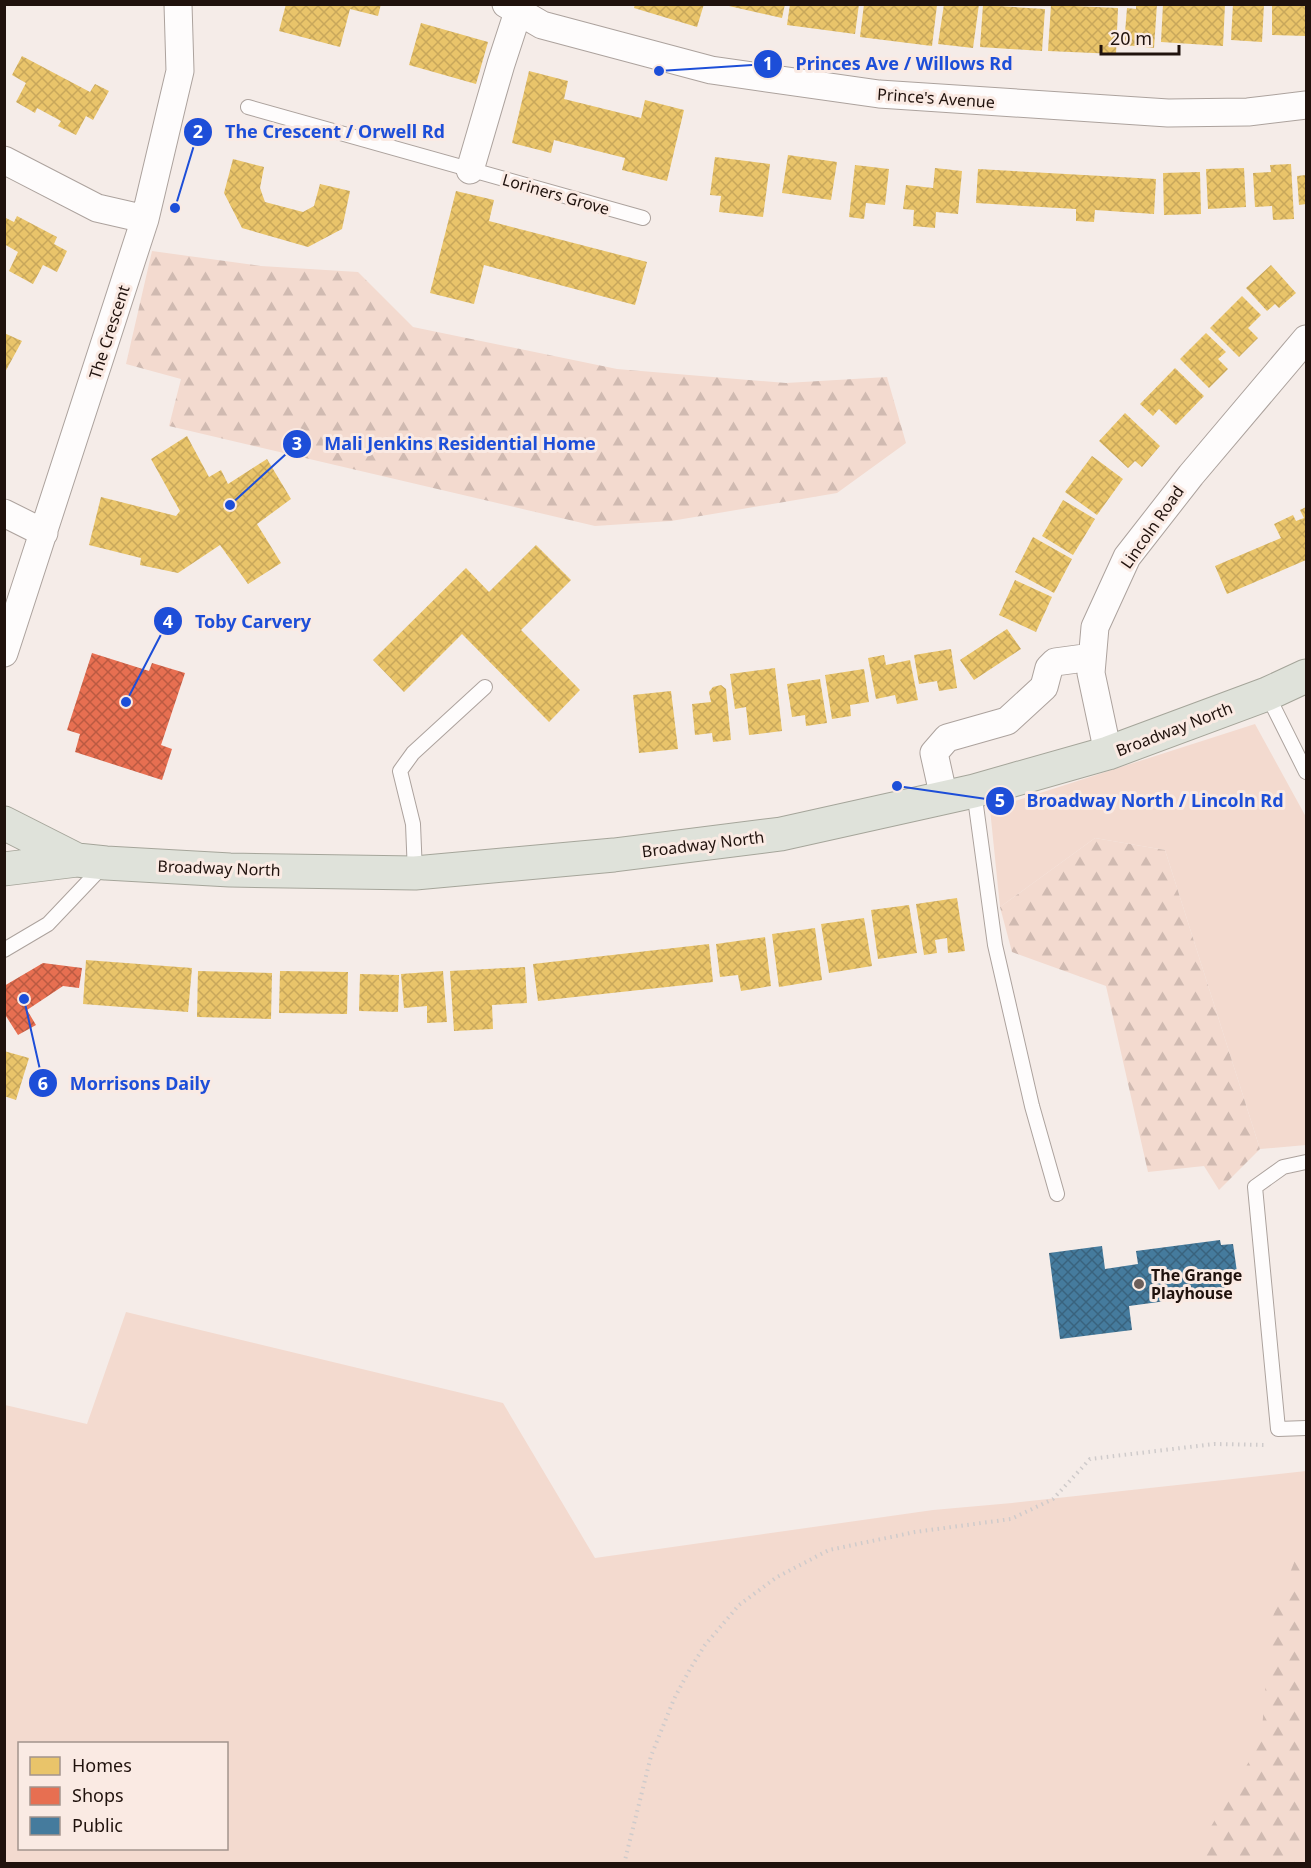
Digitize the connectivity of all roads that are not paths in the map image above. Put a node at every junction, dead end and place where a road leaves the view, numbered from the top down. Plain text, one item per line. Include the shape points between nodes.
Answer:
1 (178, 4) edge
2 (512, 8) edge
3 (1306, 105) edge
4 (248, 107) dead end
5 (4, 160) edge
6 (470, 170) junction
7 (643, 218) dead end
8 (145, 219) junction
9 (1306, 339) edge
10 (4, 513) edge
11 (44, 533) junction
12 (4, 653) edge
13 (1092, 657) junction
14 (1306, 676) edge
15 (485, 687) dead end
16 (1267, 694) junction
17 (1108, 753) junction
18 (1306, 772) edge
19 (959, 795) junction
20 (4, 823) edge
21 (91, 862) junction
22 (4, 869) edge
23 (415, 873) junction
24 (4, 950) edge
25 (1306, 1162) edge
26 (1057, 1194) dead end
27 (1306, 1428) edge

1 - 8 street, The Crescent via 180,72
2 - 3 street, Prince's Avenue via 542,25 711,70 879,94 1168,113 1248,112
2 - 6 street via 501,64
4 - 6 lane, Loriners Grove
5 - 8 street via 96,208
6 - 7 lane, Loriners Grove
8 - 11 street, The Crescent
9 - 13 street, Lincoln Road via 1127,557 1095,627
10 - 11 street
11 - 12 street, The Crescent
13 - 17 street, Lincoln Road via 1091,673
13 - 19 street via 1055,662 1049,668 1044,687 1007,721 947,738 934,753
14 - 16 highway, Broadway North
15 - 23 lane via 413,753 400,771 413,824
16 - 17 highway, Broadway North
16 - 18 lane
17 - 19 highway, Broadway North
19 - 23 highway, Broadway North via 781,834 614,855
19 - 26 lane via 1032,1106
20 - 21 highway, Broadway North
21 - 22 highway, Broadway North
21 - 23 highway, Broadway North via 230,870
21 - 24 lane via 48,924
25 - 27 lane via 1283,1167 1255,1187 1278,1429

